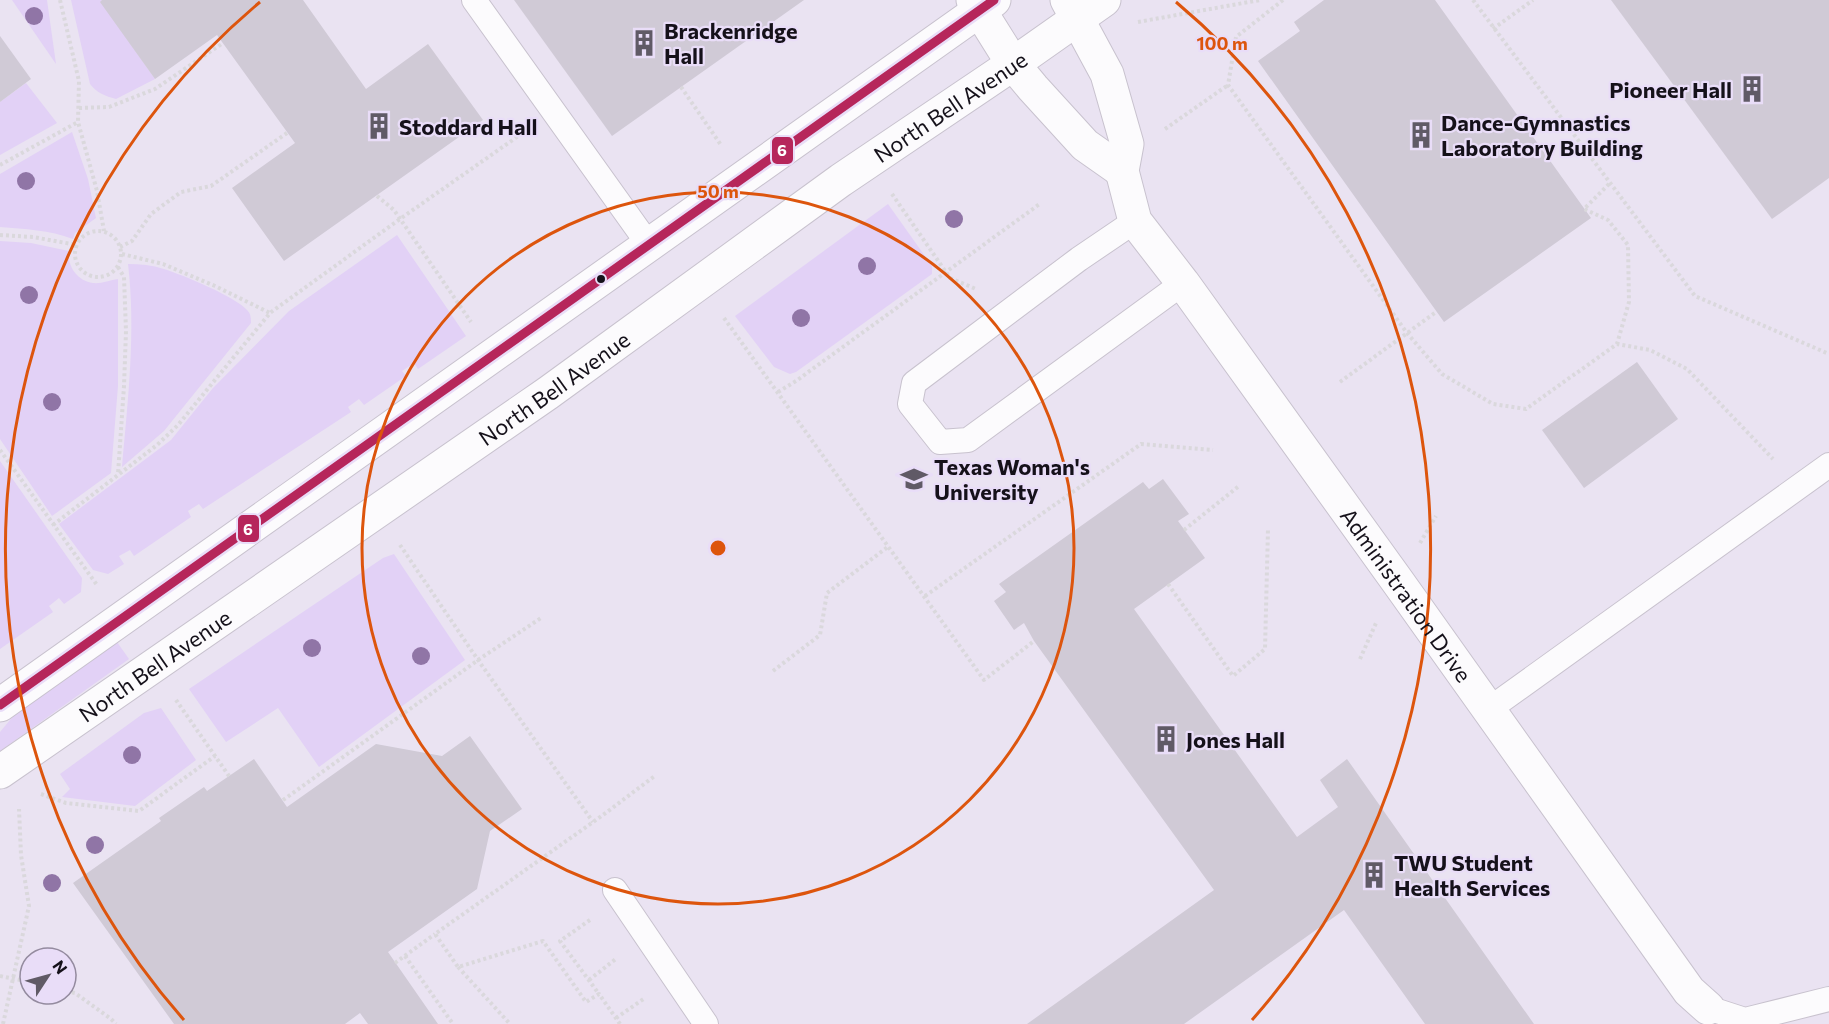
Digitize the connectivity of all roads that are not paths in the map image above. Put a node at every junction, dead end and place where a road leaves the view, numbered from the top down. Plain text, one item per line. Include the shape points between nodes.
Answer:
1 (474, 0) edge
2 (982, 3) edge
3 (1083, 6) edge
4 (1013, 64) junction
5 (1122, 171) junction
6 (1135, 221) junction
7 (649, 245) junction
8 (1183, 283) junction
9 (1820, 472) edge
10 (0, 705) edge
11 (1488, 710) junction
12 (0, 772) edge
13 (615, 890) dead end
14 (1829, 999) edge
15 (1708, 1008) joint
16 (1744, 1022) edge
17 (706, 1024) edge

1 - 7 lane
2 - 4 main road
2 - 7 main road
3 - 4 main road, North Bell Avenue
3 - 5 main road, Administration Drive via 1092,48 1107,74 1127,144
4 - 5 main road via 1085,145
4 - 12 main road, North Bell Avenue via 841,180 548,393
5 - 6 main road, Administration Drive
6 - 8 main road, Administration Drive
6 - 8 lane via 915,383 909,404 940,442 968,440
7 - 10 main road
8 - 11 main road, Administration Drive
9 - 11 lane
11 - 15 main road, Administration Drive via 1689,991
13 - 17 lane
14 - 16 lane
15 - 16 lane

